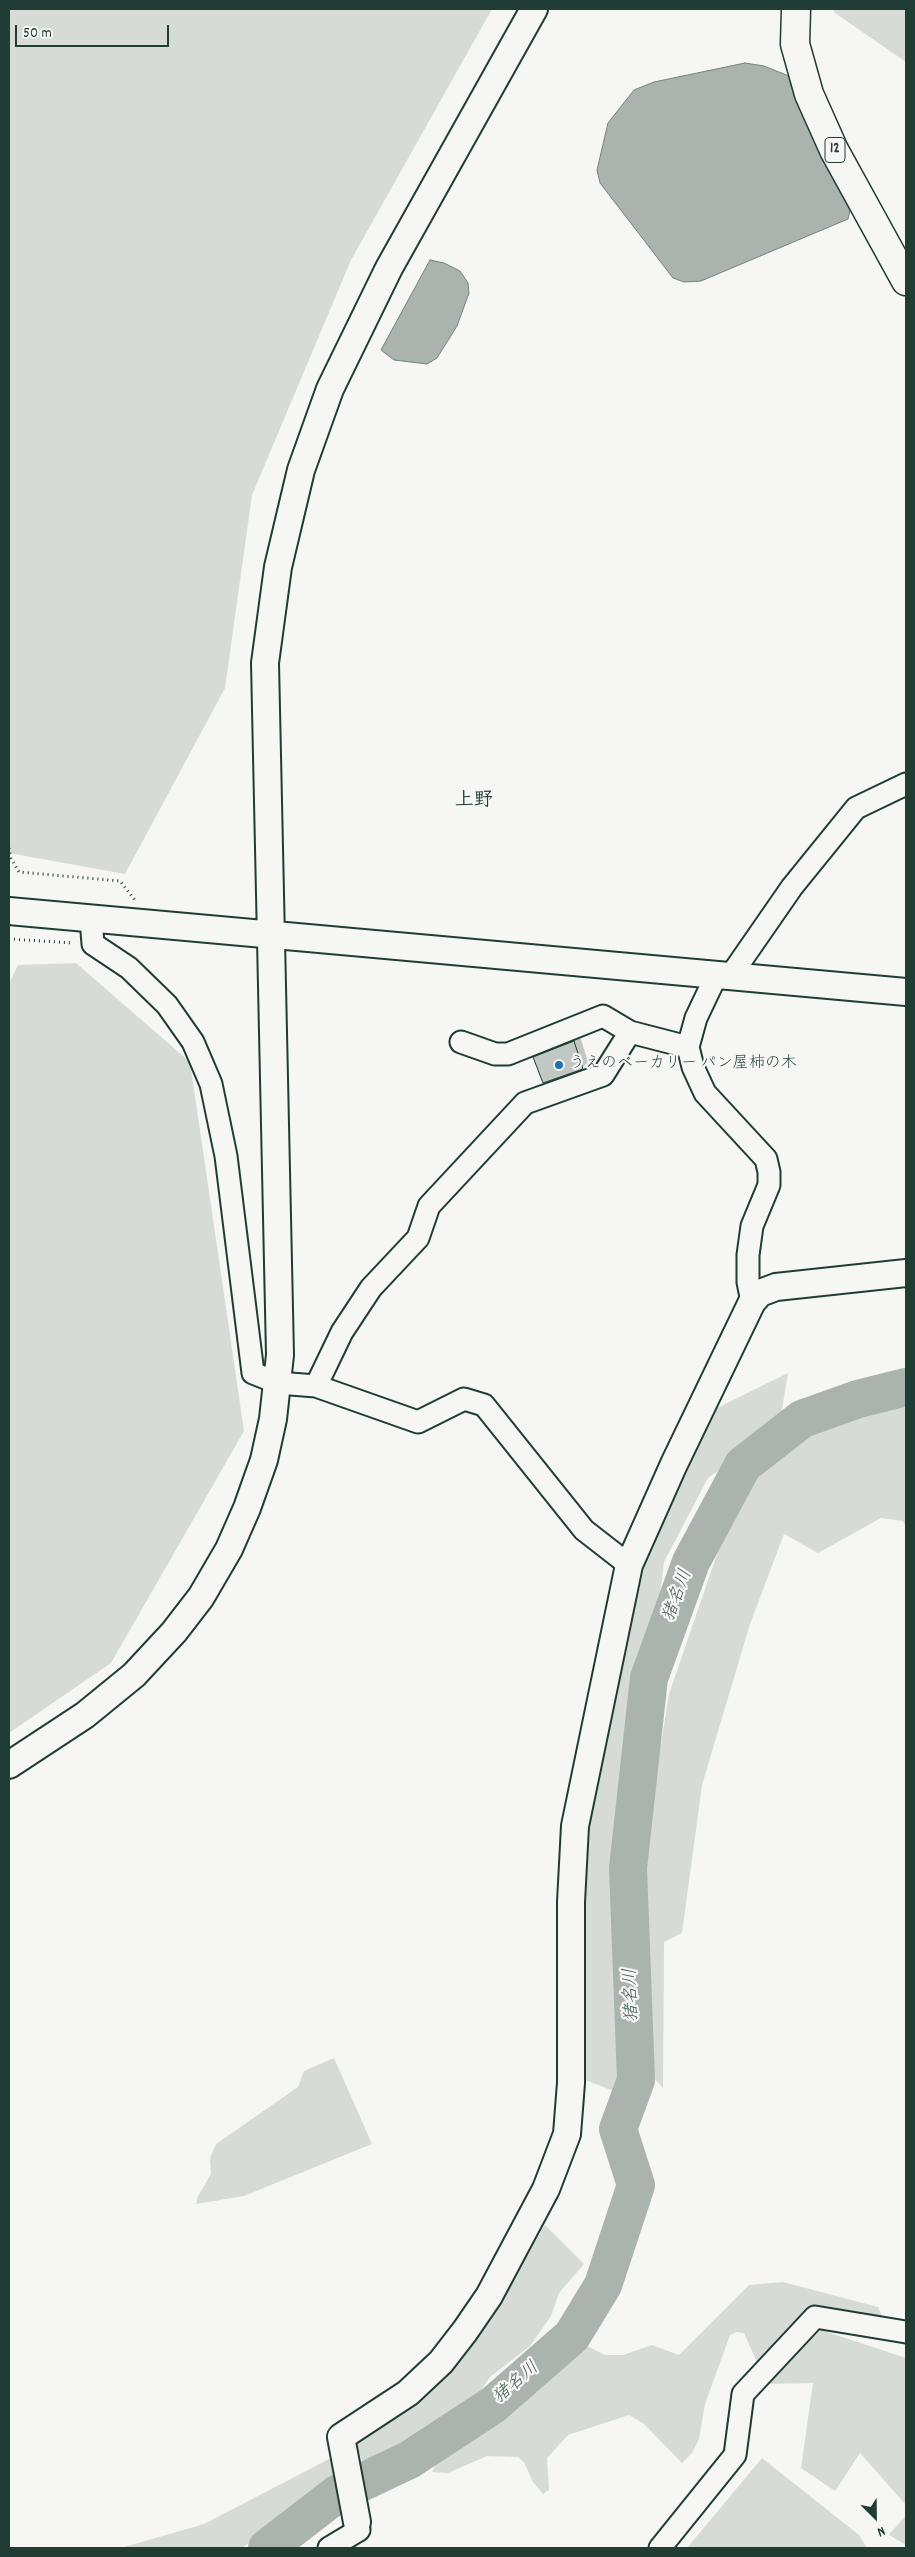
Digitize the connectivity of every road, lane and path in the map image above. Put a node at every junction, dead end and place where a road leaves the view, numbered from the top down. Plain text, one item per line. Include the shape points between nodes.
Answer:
1 (534, 9) edge
2 (796, 9) edge
3 (906, 281) edge
4 (906, 784) edge
5 (9, 848) edge
6 (9, 912) edge
7 (91, 919) junction
8 (144, 924) junction
9 (269, 936) junction
10 (9, 939) edge
11 (93, 944) junction
12 (722, 977) junction
13 (906, 992) edge
14 (630, 1032) junction
15 (461, 1042) dead end
16 (688, 1047) junction
17 (906, 1273) edge
18 (752, 1302) junction
19 (278, 1383) junction
20 (316, 1386) junction
21 (629, 1566) junction
22 (9, 1766) edge
23 (906, 2332) edge
24 (360, 2534) edge
25 (329, 2548) edge
26 (660, 2548) edge

1 - 9 street via 389,268 330,388 301,470 278,567 265,663
2 - 3 main road, 12 via 795,44 809,94 834,150
4 - 12 street via 856,808
5 - 8 path via 19,872 120,881 134,898
6 - 7 street
7 - 8 street
7 - 11 street
8 - 9 street
9 - 12 street
9 - 19 street via 280,1355
10 - 11 path
11 - 19 street via 129,968 167,1005 193,1042 211,1084 226,1156 253,1373
12 - 13 street
12 - 16 street via 696,1018
14 - 15 street via 603,1016 508,1054 495,1054
14 - 16 street
14 - 20 street via 603,1075 525,1103 428,1206 418,1238 371,1288 342,1332
16 - 18 street via 705,1094 766,1159 768,1185 752,1226 748,1255
17 - 18 street via 776,1288 760,1293
18 - 21 street
19 - 20 street
19 - 22 street via 264,1460 247,1508 229,1549 202,1596 134,1675 85,1715
20 - 21 street via 418,1422 464,1399 484,1405 584,1530
21 - 24 street via 575,1826 568,2134 546,2189 489,2296 465,2331 441,2362 408,2392 341,2437
23 - 26 street via 815,2317 743,2394 734,2455
24 - 25 street

